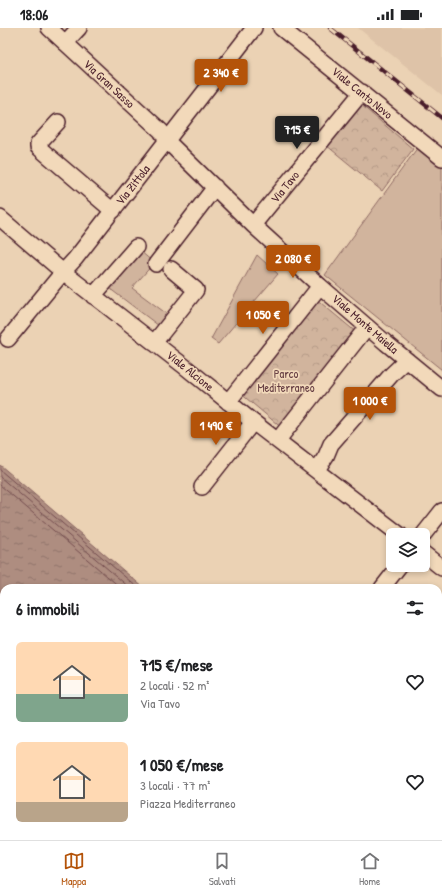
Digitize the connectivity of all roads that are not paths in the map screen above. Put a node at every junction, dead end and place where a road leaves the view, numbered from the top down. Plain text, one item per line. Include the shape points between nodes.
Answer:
1 (49, 28) edge
2 (79, 28) edge
3 (254, 28) edge
4 (281, 28) edge
5 (65, 43) junction
6 (362, 92) junction
7 (58, 122) dead end
8 (167, 141) junction
9 (442, 158) edge
10 (215, 187) junction
11 (113, 211) junction
12 (0, 218) edge
13 (253, 225) junction
14 (136, 247) dead end
15 (156, 264) dead end
16 (171, 269) dead end
17 (63, 272) junction
18 (320, 286) junction
19 (93, 296) junction
20 (368, 327) junction
21 (8, 338) dead end
22 (154, 343) junction
23 (407, 360) junction
24 (442, 389) edge
25 (228, 402) junction
26 (253, 422) junction
27 (278, 440) junction
28 (317, 470) junction
29 (202, 487) dead end
30 (442, 511) edge
31 (391, 528) edge
32 (429, 528) edge
33 (430, 558) edge
34 (442, 568) edge
35 (395, 572) edge
36 (385, 584) edge

1 - 5 street, Via Gran Sasso
2 - 5 street
3 - 8 street, Via Zittola
4 - 6 street, Viale Canto Novo
5 - 8 street, Via Gran Sasso via 161,132
6 - 9 street, Viale Canto Novo
6 - 13 street, Via Tavo
7 - 11 street via 38,147
8 - 10 street, Viale Monte Maiella
8 - 11 street, Via Zittola
10 - 13 street, Viale Monte Maiella
10 - 15 street
11 - 17 street, Via Zittola
12 - 17 street, Viale Alcione
13 - 18 street, Viale Monte Maiella
14 - 19 street
16 - 22 street via 196,290
17 - 19 street, Viale Alcione
17 - 21 street, Via Zittola
18 - 20 street, Viale Monte Maiella
18 - 25 street
19 - 22 street, Viale Alcione
20 - 23 street, Viale Monte Maiella
20 - 27 street
22 - 25 street, Viale Alcione
23 - 24 street, Viale Monte Maiella
23 - 28 street via 331,444
25 - 26 street, Viale Alcione
26 - 27 street, Viale Alcione
26 - 29 street
27 - 28 street, Viale Alcione
28 - 31 street, Viale Alcione
30 - 32 street
33 - 34 street
35 - 36 street

